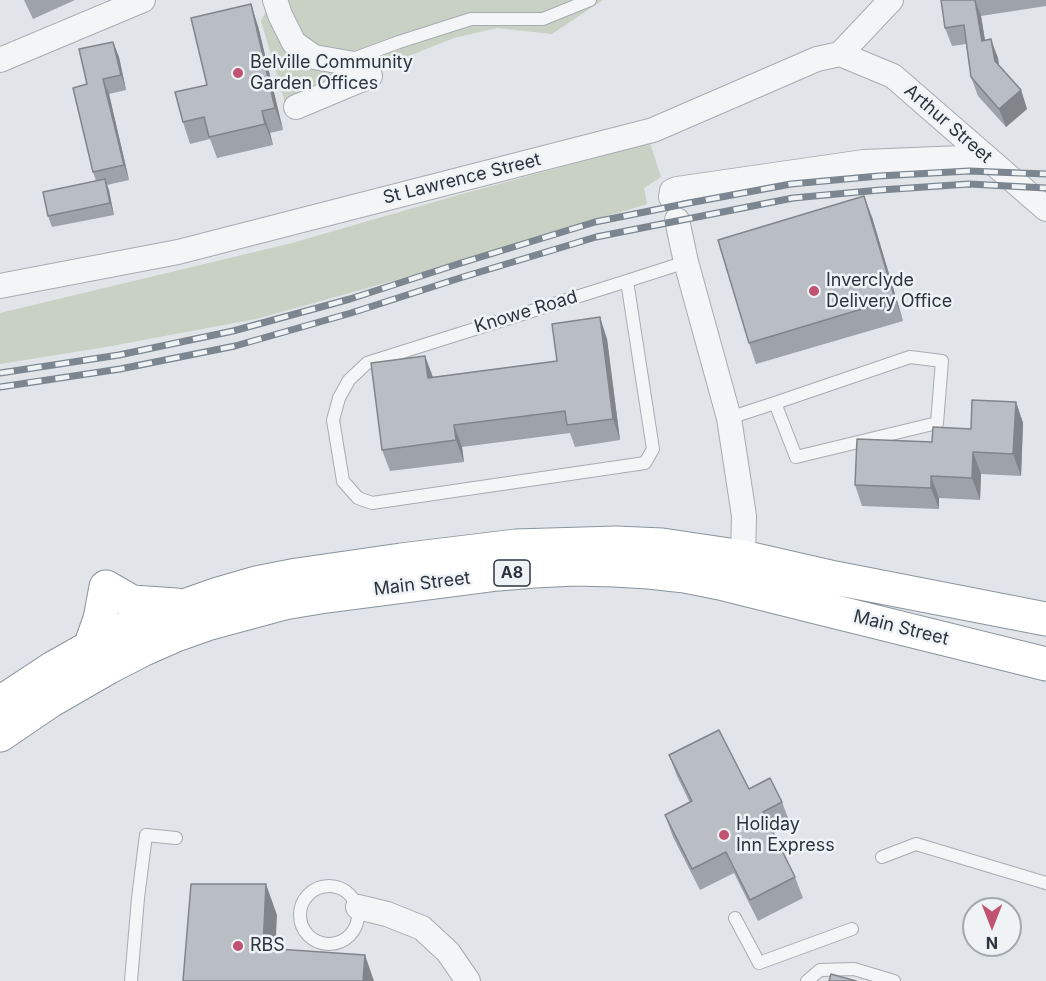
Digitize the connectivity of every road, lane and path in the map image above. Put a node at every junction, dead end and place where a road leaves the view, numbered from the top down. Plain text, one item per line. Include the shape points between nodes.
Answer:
1 (143, 0) edge
2 (275, 0) edge
3 (590, 0) edge
4 (891, 0) edge
5 (840, 54) junction
6 (0, 60) edge
7 (346, 61) junction
8 (296, 107) dead end
9 (986, 157) junction
10 (671, 196) dead end
11 (1046, 209) edge
12 (676, 220) dead end
13 (686, 262) junction
14 (627, 281) junction
15 (0, 286) edge
16 (775, 403) junction
17 (729, 418) junction
18 (742, 557) junction
19 (184, 605) junction
20 (1046, 619) edge
21 (90, 647) junction
22 (1046, 664) edge
23 (0, 703) edge
24 (0, 735) edge
25 (176, 838) dead end
26 (882, 857) dead end
27 (1046, 883) edge
28 (358, 907) junction
29 (735, 918) dead end
30 (852, 929) dead end
31 (131, 981) edge
32 (468, 981) edge
33 (807, 981) edge
34 (894, 981) edge

1 - 6 street
2 - 7 street via 294,43 314,57
3 - 7 lane via 543,19 471,19
4 - 5 street
5 - 9 street, Arthur Street via 893,76
5 - 15 street, St Lawrence Street via 817,59 653,130 178,252
7 - 8 street via 360,65 370,76
9 - 10 street via 864,162 676,189
9 - 11 street, Arthur Street
12 - 13 street
13 - 14 lane, Knowe Road
13 - 17 street
14 - 14 lane, Knowe Road via 366,363 349,380 333,420 343,481 358,498 372,503 645,463 653,449
16 - 16 lane via 796,457 937,423 942,361 910,357
16 - 17 lane
17 - 18 street via 743,508
18 - 19 highway, Main Street / A8 via 640,544 516,546 297,575
18 - 20 highway, Main Street / A8
19 - 21 highway, Main Street / A8
19 - 21 highway via 132,602 106,587
21 - 23 highway, Main Street / A8
22 - 24 highway, Main Street / A8 via 685,576 614,570 535,571 320,597 210,623 101,671
25 - 31 lane via 146,835
26 - 27 lane via 916,844
28 - 28 lane via 355,929 342,941 317,942 302,926 300,908 305,897 325,885 346,890
28 - 32 street via 422,928 448,952
29 - 30 lane via 759,963
33 - 34 lane via 820,970 854,969

